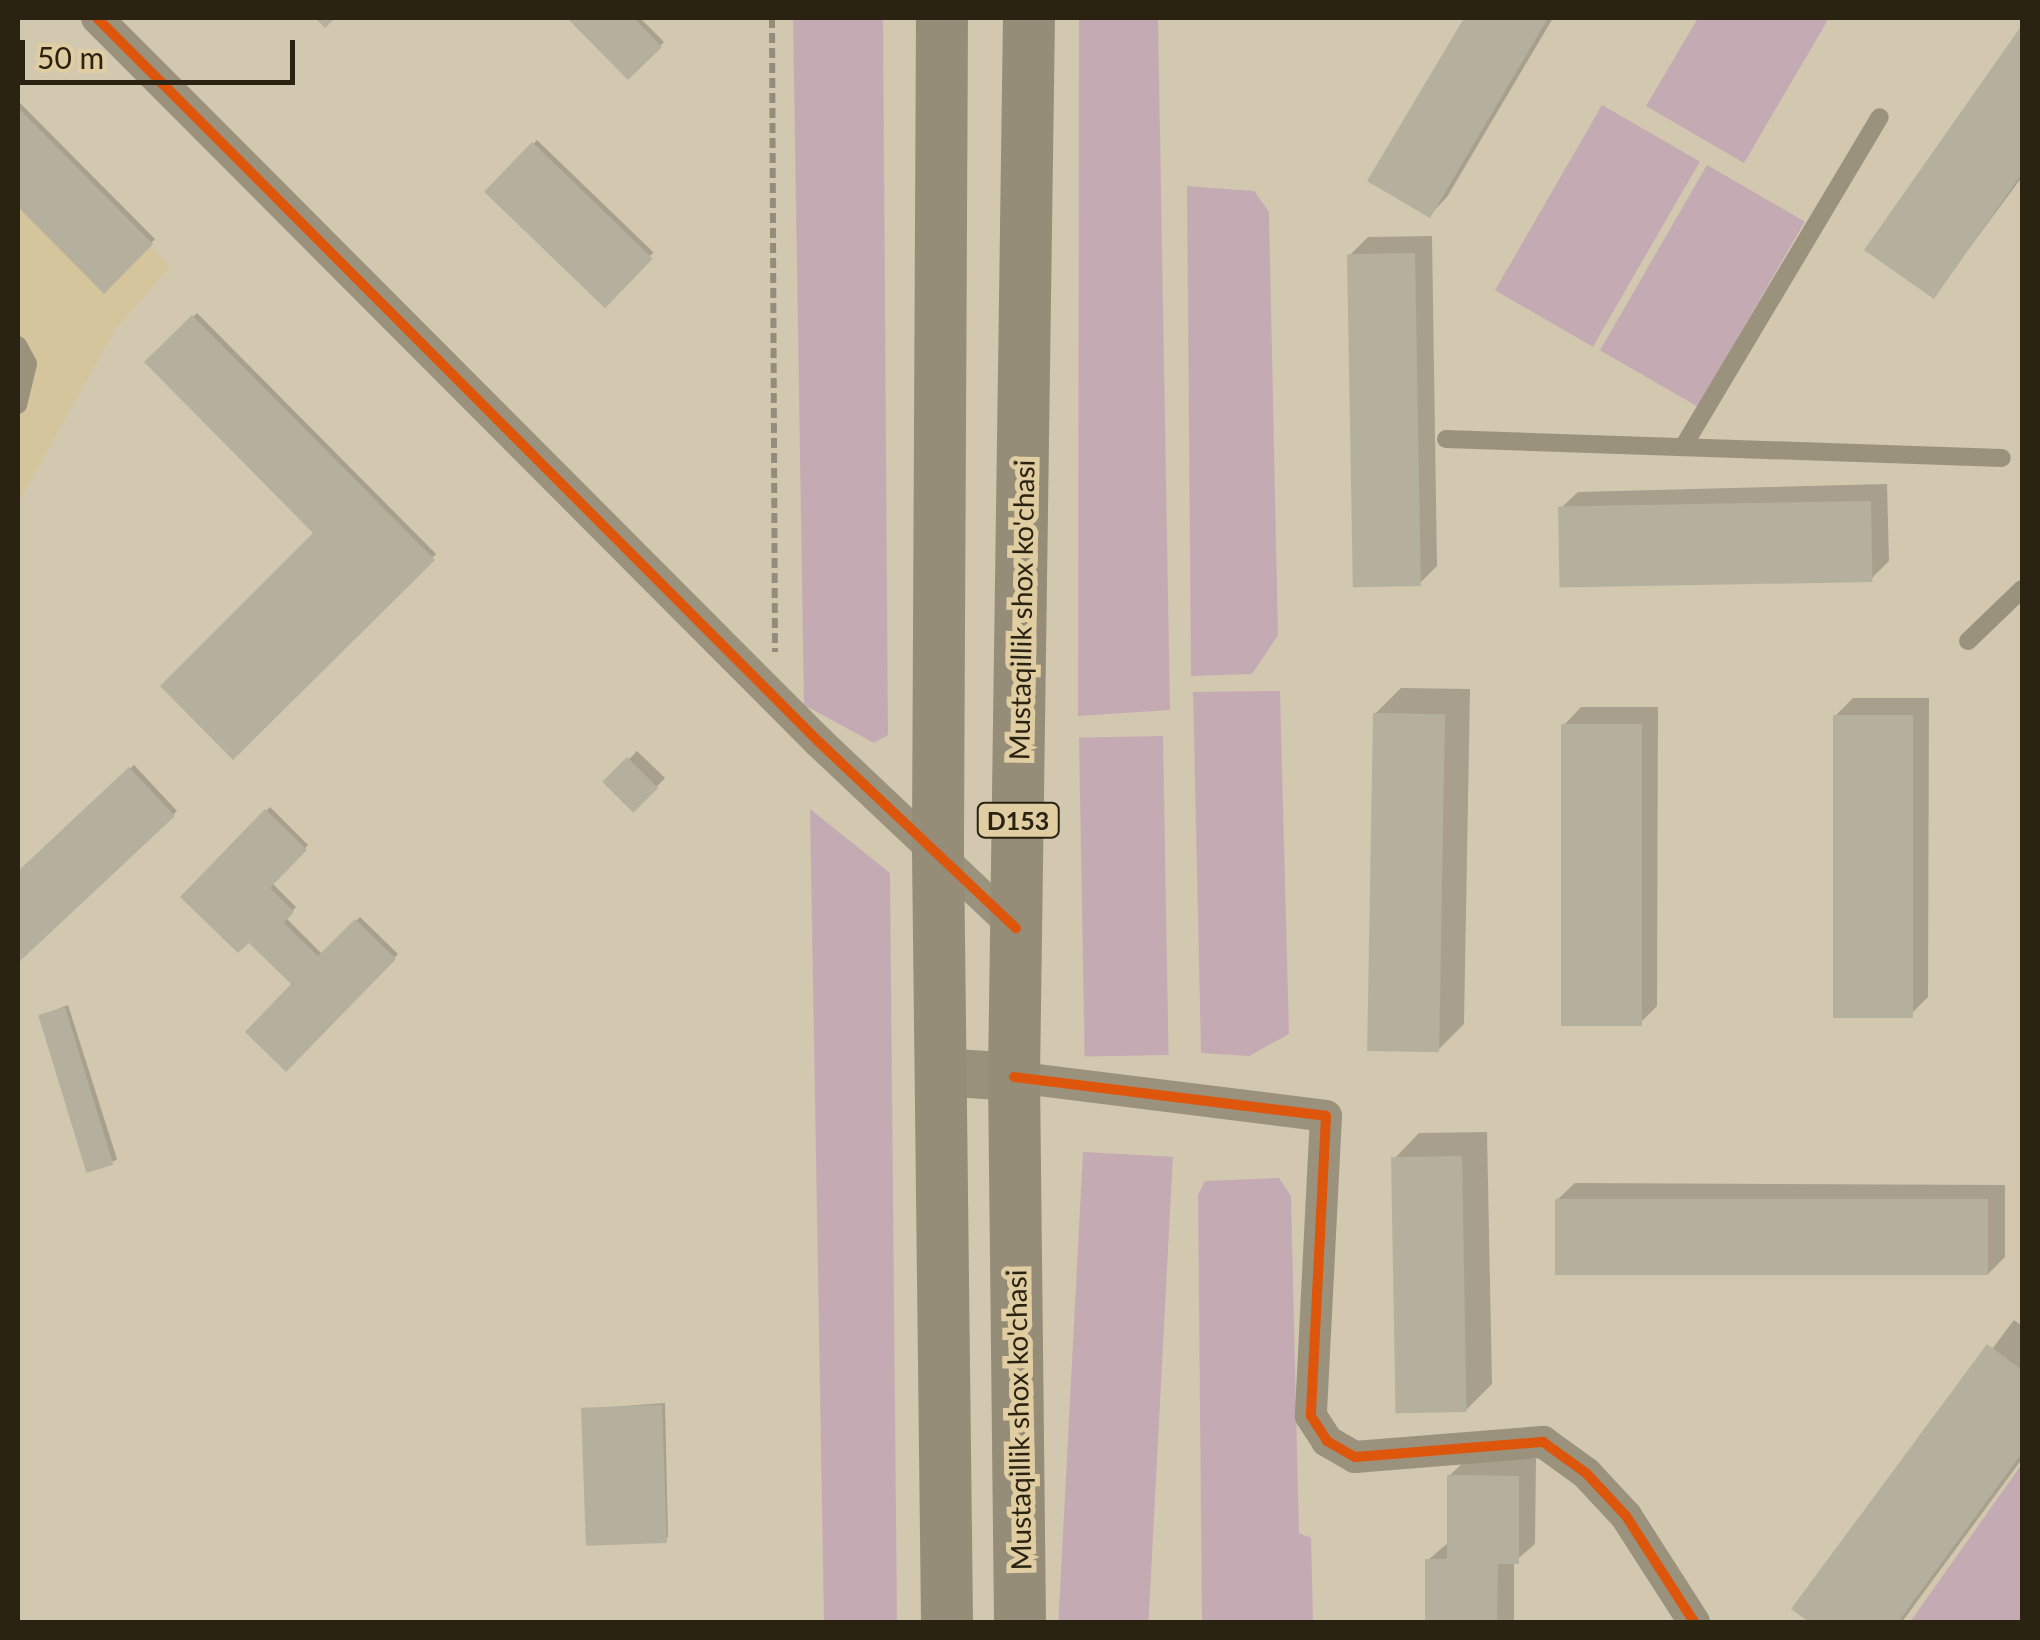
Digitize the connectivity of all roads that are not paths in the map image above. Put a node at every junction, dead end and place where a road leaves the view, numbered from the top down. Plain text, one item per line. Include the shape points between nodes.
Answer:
1 (97, 18) edge
2 (942, 18) edge
3 (1029, 18) edge
4 (1880, 117) dead end
5 (18, 345) edge
6 (18, 405) edge
7 (1446, 439) dead end
8 (1683, 448) junction
9 (2002, 458) dead end
10 (2022, 590) edge
11 (1968, 641) dead end
12 (938, 851) junction
13 (1016, 928) junction
14 (941, 1072) junction
15 (1014, 1077) junction
16 (947, 1622) edge
17 (1020, 1622) edge
18 (1694, 1622) edge

1 - 12 street via 775,698
2 - 12 main road, D153
3 - 13 main road, Mustaqillik shox ko'chasi / D153
4 - 8 lane
5 - 6 lane via 28,364
7 - 8 lane
8 - 9 lane
10 - 11 lane
12 - 13 street
12 - 14 main road, D153
13 - 15 main road, Mustaqillik shox ko'chasi / D153
14 - 15 main road
14 - 16 main road, D153
15 - 17 main road, Mustaqillik shox ko'chasi / D153
15 - 18 street via 1326,1116 1311,1416 1326,1441 1355,1457 1543,1442 1586,1473 1626,1516

